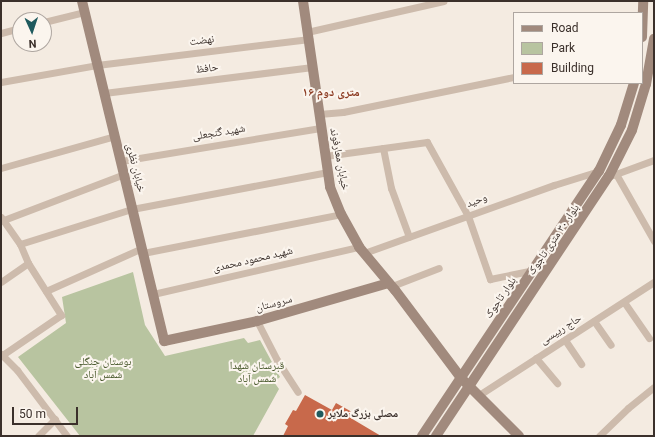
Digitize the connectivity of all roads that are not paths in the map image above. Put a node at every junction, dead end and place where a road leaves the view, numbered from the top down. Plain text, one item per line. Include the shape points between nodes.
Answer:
1 (82, 1) edge
2 (303, 1) edge
3 (444, 1) edge
4 (643, 1) edge
5 (84, 12) junction
6 (643, 12) edge
7 (52, 20) edge
8 (12, 30) edge
9 (1, 33) edge
10 (308, 36) junction
11 (654, 39) edge
12 (653, 52) edge
13 (97, 65) junction
14 (312, 67) junction
15 (513, 77) edge
16 (1, 82) edge
17 (634, 84) edge
18 (104, 93) junction
19 (318, 114) junction
20 (320, 128) junction
21 (115, 136) junction
22 (383, 148) junction
23 (325, 156) junction
24 (654, 160) edge
25 (121, 161) junction
26 (1, 168) edge
27 (599, 171) junction
28 (327, 172) junction
29 (124, 174) junction
30 (612, 175) junction
31 (132, 209) junction
32 (341, 214) junction
33 (468, 216) junction
34 (2, 219) edge
35 (409, 237) junction
36 (654, 241) edge
37 (20, 244) junction
38 (142, 250) junction
39 (362, 250) junction
40 (28, 263) junction
41 (439, 268) dead end
42 (534, 270) junction
43 (1, 282) edge
44 (391, 285) junction
45 (653, 285) edge
46 (46, 291) junction
47 (153, 294) junction
48 (624, 302) junction
49 (257, 321) junction
50 (594, 321) junction
51 (649, 338) dead end
52 (565, 340) junction
53 (164, 341) joint
54 (611, 345) dead end
55 (1, 355) edge
56 (536, 358) junction
57 (581, 364) dead end
58 (461, 378) junction
59 (557, 383) dead end
60 (470, 386) junction
61 (654, 387) edge
62 (298, 392) dead end
63 (479, 395) junction
64 (55, 419) junction
65 (38, 436) edge
66 (67, 436) edge
67 (422, 436) edge
68 (436, 436) edge
69 (519, 436) edge
70 (599, 436) edge

1 - 5 street, خیابان نظری
2 - 10 street, خیابان معارفوند
3 - 10 street, نهضت
4 - 6 street
5 - 7 street
5 - 13 street, خیابان نظری
8 - 9 street
10 - 13 street, نهضت
10 - 14 street, خیابان معارفوند
11 - 12 street, بلوار ۳۰ متری تاجوک
12 - 30 street, بلوار ۳۰ متری تاجوک via 632,130
13 - 16 street, نهضت
13 - 18 street, خیابان نظری
14 - 18 street, حافظ
14 - 19 street, خیابان معارفوند
15 - 19 street via 343,112
17 - 27 street, بلوار تاجوک via 620,125
18 - 21 street, خیابان نظری
19 - 20 street, خیابان معارفوند
20 - 23 street, خیابان معارفوند
20 - 25 street, شهید گنجعلی
21 - 25 street, خیابان نظری
21 - 26 street
22 - 23 street
22 - 33 street via 427,142
22 - 35 street via 391,188
23 - 28 street, خیابان معارفوند
24 - 30 street
25 - 29 street, خیابان نظری
27 - 33 street, وحید via 554,184
27 - 42 street, بلوار تاجوک
28 - 31 street
28 - 32 street, خیابان معارفوند
29 - 31 street, خیابان نظری
29 - 34 street
30 - 36 street
30 - 60 street, بلوار ۳۰ متری تاجوک
31 - 37 street
31 - 38 street, خیابان نظری
32 - 38 street
32 - 39 street, خیابان معارفوند
33 - 35 street, وحید
33 - 42 street via 490,279
34 - 37 street
35 - 39 street, وحید
37 - 40 street
38 - 46 street
38 - 47 street, خیابان نظری
39 - 44 street, خیابان معارفوند
39 - 47 street, شهید محمود محمدی
40 - 43 street
40 - 46 street
41 - 44 street
42 - 58 street, بلوار تاجوک
44 - 49 street, سروستان
44 - 58 street, خیابان معارفوند
45 - 48 street, حاج رییسی
46 - 55 street via 60,315
47 - 53 street, خیابان نظری
48 - 50 street, حاج رییسی
48 - 51 street
49 - 53 street, سروستان
49 - 62 street via 277,360
50 - 52 street, حاج رییسی
50 - 54 street
52 - 56 street, حاج رییسی
52 - 57 street
55 - 64 street via 17,370
56 - 59 street
56 - 63 street, حاج رییسی
58 - 60 street, خیابان معارفوند
58 - 67 street, بلوار تاجوک
60 - 63 street
60 - 68 street, بلوار ۳۰ متری تاجوک
61 - 70 street
63 - 69 street
64 - 65 street
64 - 66 street

